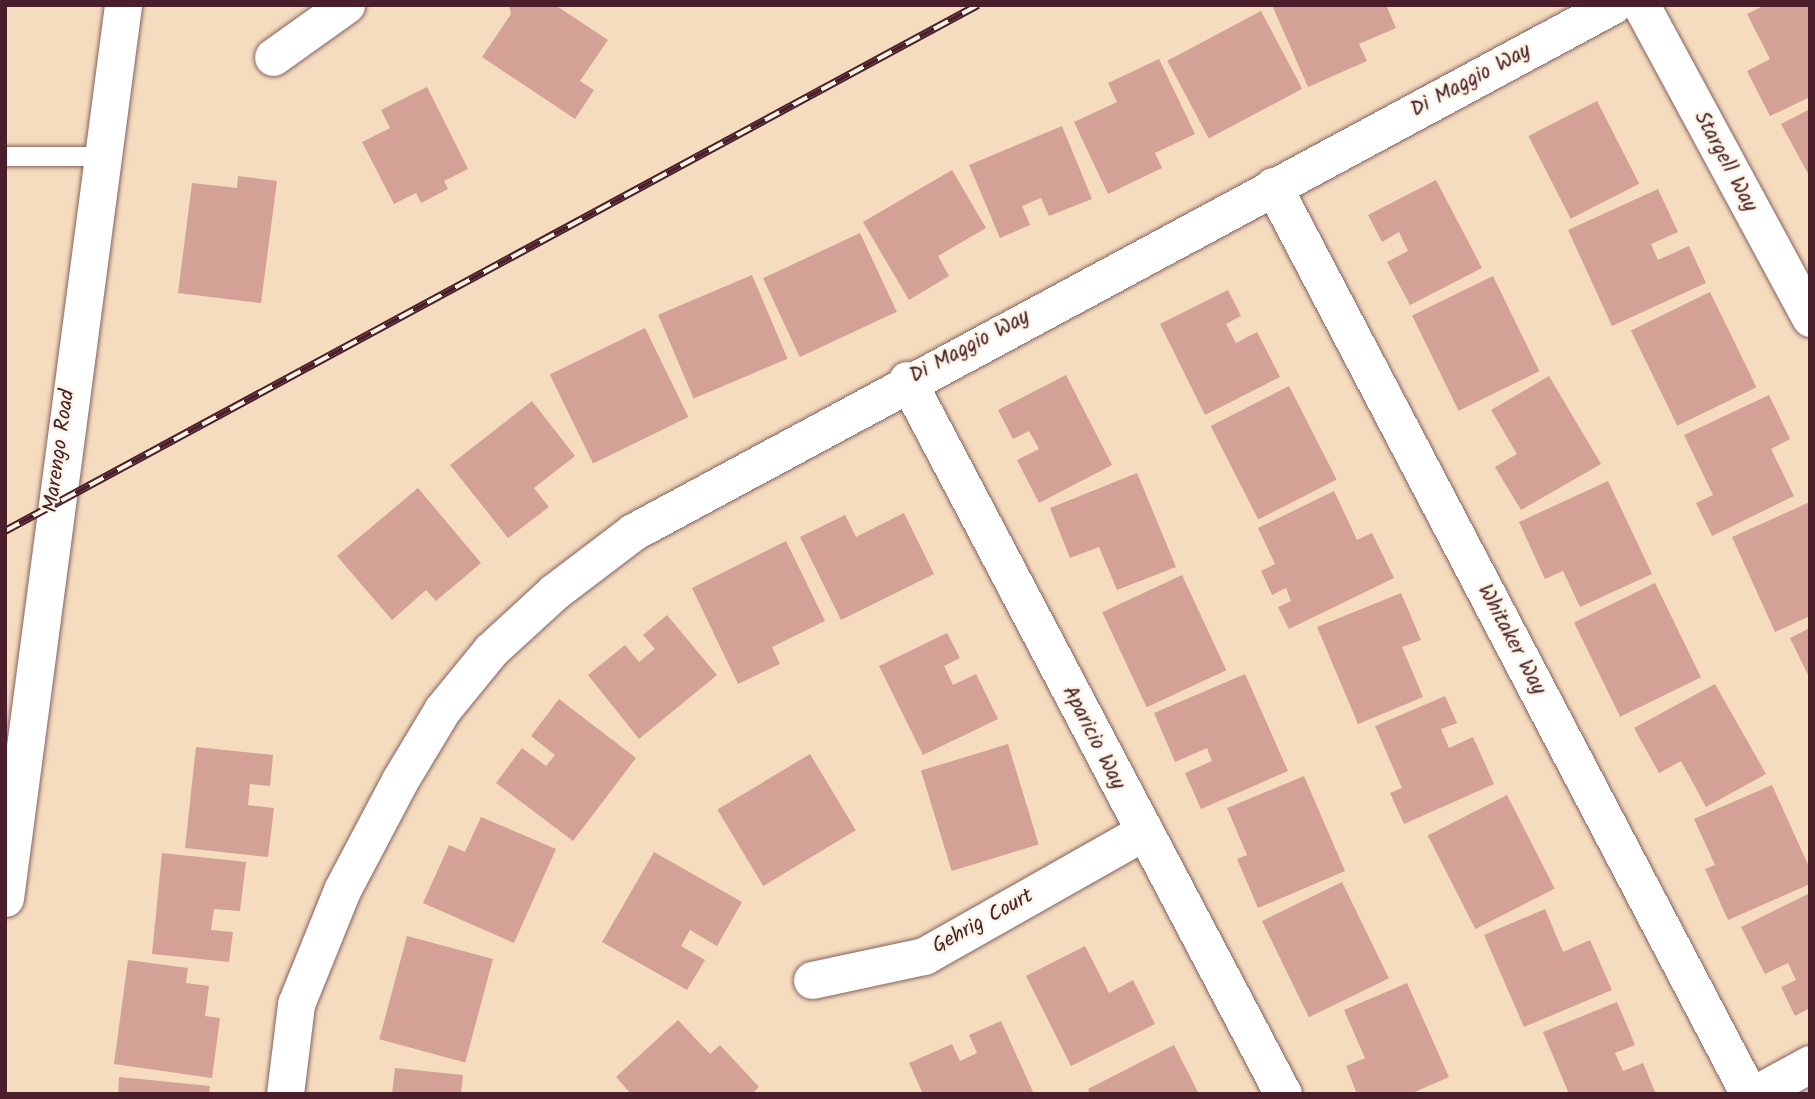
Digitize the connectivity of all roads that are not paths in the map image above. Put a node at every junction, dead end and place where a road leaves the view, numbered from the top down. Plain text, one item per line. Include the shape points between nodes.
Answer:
1 (123, 5) edge
2 (346, 5) edge
3 (1613, 5) edge
4 (1641, 5) edge
5 (273, 57) dead end
6 (5, 156) edge
7 (100, 156) junction
8 (1273, 186) junction
9 (1810, 318) edge
10 (907, 380) junction
11 (1143, 832) junction
12 (5, 898) edge
13 (812, 980) dead end
14 (1810, 1065) edge
15 (285, 1094) edge
16 (1283, 1094) edge
17 (1749, 1094) edge
18 (1755, 1094) edge

1 - 7 street, Marengo Road
2 - 5 street
3 - 8 street, Di Maggio Way
4 - 9 street, Stargell Way
6 - 7 lane
7 - 12 street, Marengo Road
8 - 10 street, Di Maggio Way
8 - 17 street, Whitaker Way
10 - 11 street, Aparicio Way
10 - 15 street, Di Maggio Way via 633,531 554,592 491,650 442,710 342,890 296,1004
11 - 13 street, Gehrig Court via 924,956
11 - 16 street, Aparicio Way
14 - 18 street

